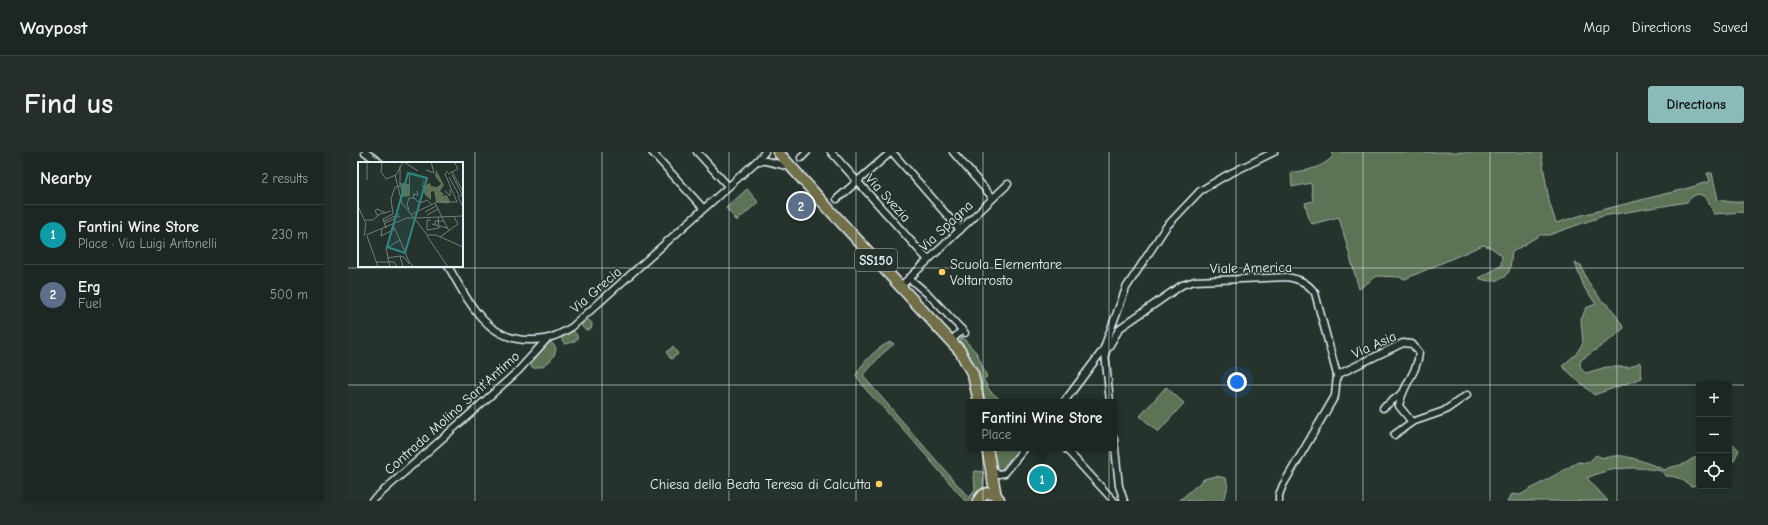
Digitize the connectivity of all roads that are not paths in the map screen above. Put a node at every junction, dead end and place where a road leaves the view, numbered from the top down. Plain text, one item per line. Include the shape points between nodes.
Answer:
1 (365, 152) edge
2 (652, 152) edge
3 (698, 152) edge
4 (764, 152) edge
5 (778, 152) edge
6 (807, 152) edge
7 (831, 152) edge
8 (891, 152) edge
9 (953, 152) edge
10 (1274, 152) edge
11 (801, 158) dead end
12 (757, 161) junction
13 (766, 161) junction
14 (379, 162) edge
15 (791, 167) junction
16 (857, 182) junction
17 (1008, 184) dead end
18 (728, 186) junction
19 (993, 198) junction
20 (837, 199) dead end
21 (703, 208) junction
22 (960, 230) junction
23 (928, 260) junction
24 (449, 267) edge
25 (909, 278) junction
26 (901, 286) junction
27 (546, 340) junction
28 (952, 341) junction
29 (1104, 352) junction
30 (1337, 375) junction
31 (1401, 394) junction
32 (1467, 395) dead end
33 (978, 399) edge
34 (1066, 399) edge
35 (1110, 399) edge
36 (1382, 408) dead end
37 (1412, 422) junction
38 (1394, 436) dead end
39 (987, 451) edge
40 (1023, 451) edge
41 (1068, 451) edge
42 (1116, 451) edge
43 (991, 475) junction
44 (986, 493) junction
45 (998, 498) edge
46 (372, 501) edge
47 (978, 501) edge
48 (1114, 501) edge
49 (1124, 501) edge
50 (1279, 501) edge

1 - 14 street
2 - 21 street
3 - 18 street
4 - 12 street, Via Grecia
5 - 13 street
5 - 15 main road, SS150
6 - 11 street
7 - 16 street, Via Svezia
8 - 16 street
8 - 22 street
9 - 19 street
10 - 29 street via 1200,191 1166,227 1126,288
12 - 13 street
12 - 18 street, Via Grecia
13 - 15 street
15 - 26 main road, SS150
16 - 20 street
16 - 23 street, Via Svezia
17 - 19 street, Via Spagna
18 - 21 street, Via Grecia
19 - 22 street, Via Spagna
21 - 27 street, Via Grecia via 572,327
22 - 23 street, Via Spagna
23 - 25 street, Via Spagna
24 - 27 street, Via Grecia via 474,309 495,331 513,340
25 - 26 street, Via Spagna
25 - 28 street via 964,331
26 - 28 main road, SS150
27 - 46 street, Contrada Molino Sant'Antimo via 518,371
28 - 33 main road, SS150 via 969,366
29 - 30 street, Viale America via 1120,328 1182,285 1195,281 1286,277 1300,280 1315,293
29 - 34 street
29 - 35 street
30 - 31 street, Via Asia via 1403,343 1412,344 1419,352 1419,363
30 - 50 street, Viale America via 1336,396 1283,484
31 - 36 street, Via Asia
31 - 37 street via 1399,406
32 - 37 street via 1444,411
37 - 38 street
39 - 43 main road
40 - 43 street via 1005,473
41 - 48 street
42 - 49 street
43 - 44 main road
43 - 45 main road
44 - 45 main road
44 - 47 main road

